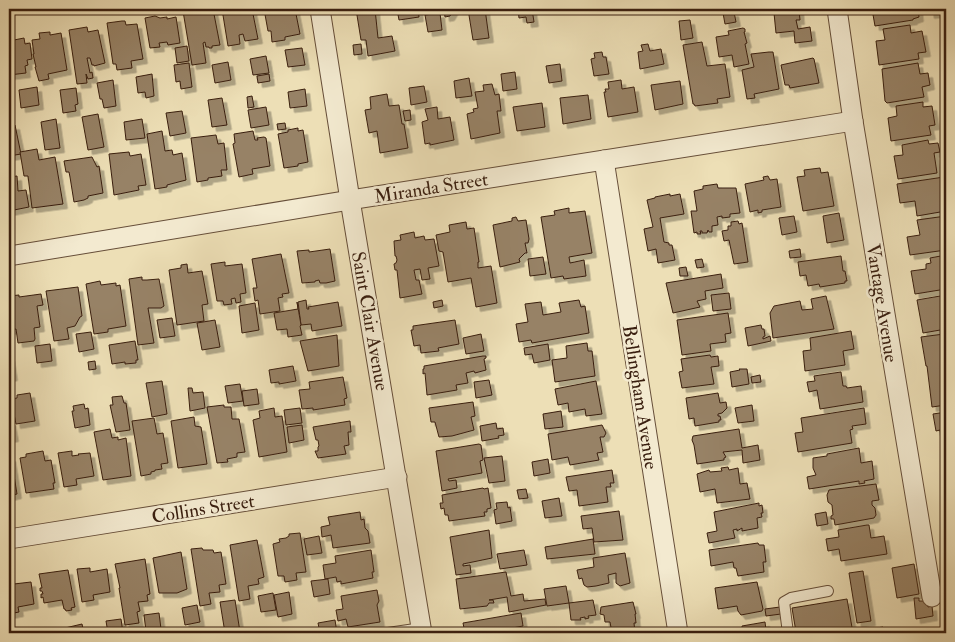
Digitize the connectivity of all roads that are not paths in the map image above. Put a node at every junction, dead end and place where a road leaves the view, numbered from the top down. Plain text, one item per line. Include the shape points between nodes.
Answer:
1 (320, 9) edge
2 (837, 9) edge
3 (853, 121) junction
4 (604, 160) junction
5 (350, 200) junction
6 (9, 256) edge
7 (397, 476) junction
8 (9, 539) edge
9 (828, 591) dead end
10 (932, 597) dead end
11 (422, 631) edge
12 (388, 633) edge
13 (678, 633) edge
14 (788, 633) edge

1 - 5 street, Saint Clair Avenue
2 - 3 street, Vantage Avenue
3 - 4 street, Miranda Street
3 - 10 street, Vantage Avenue
4 - 5 street, Miranda Street
4 - 13 street, Bellingham Avenue
5 - 6 street, Miranda Street
5 - 7 street, Saint Clair Avenue
7 - 8 street, Collins Street
7 - 11 street, Saint Clair Avenue
9 - 14 lane via 784,602
11 - 12 lane

